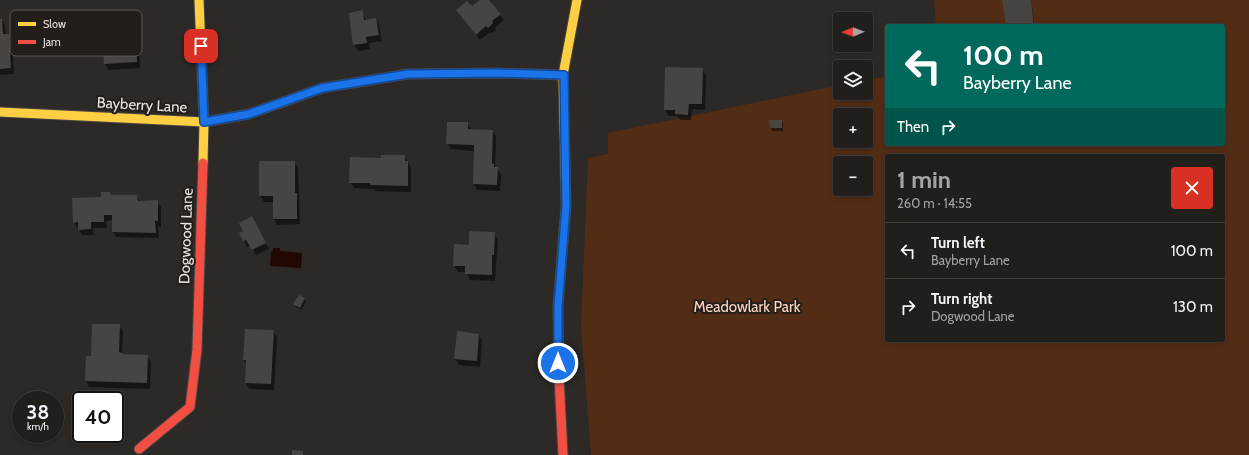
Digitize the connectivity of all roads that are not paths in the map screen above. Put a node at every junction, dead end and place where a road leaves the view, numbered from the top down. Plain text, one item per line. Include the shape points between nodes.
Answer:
1 (199, 0) edge
2 (577, 0) edge
3 (564, 75) junction
4 (0, 112) edge
5 (204, 122) junction
6 (139, 449) dead end
7 (563, 455) edge

1 - 5 street, Dogwood Lane
2 - 3 street
3 - 5 street, Bayberry Lane via 408,74 322,88 249,114
3 - 7 street via 566,206 558,307 558,377
4 - 5 street, Bayberry Lane
5 - 6 street, Dogwood Lane via 197,350 190,408

